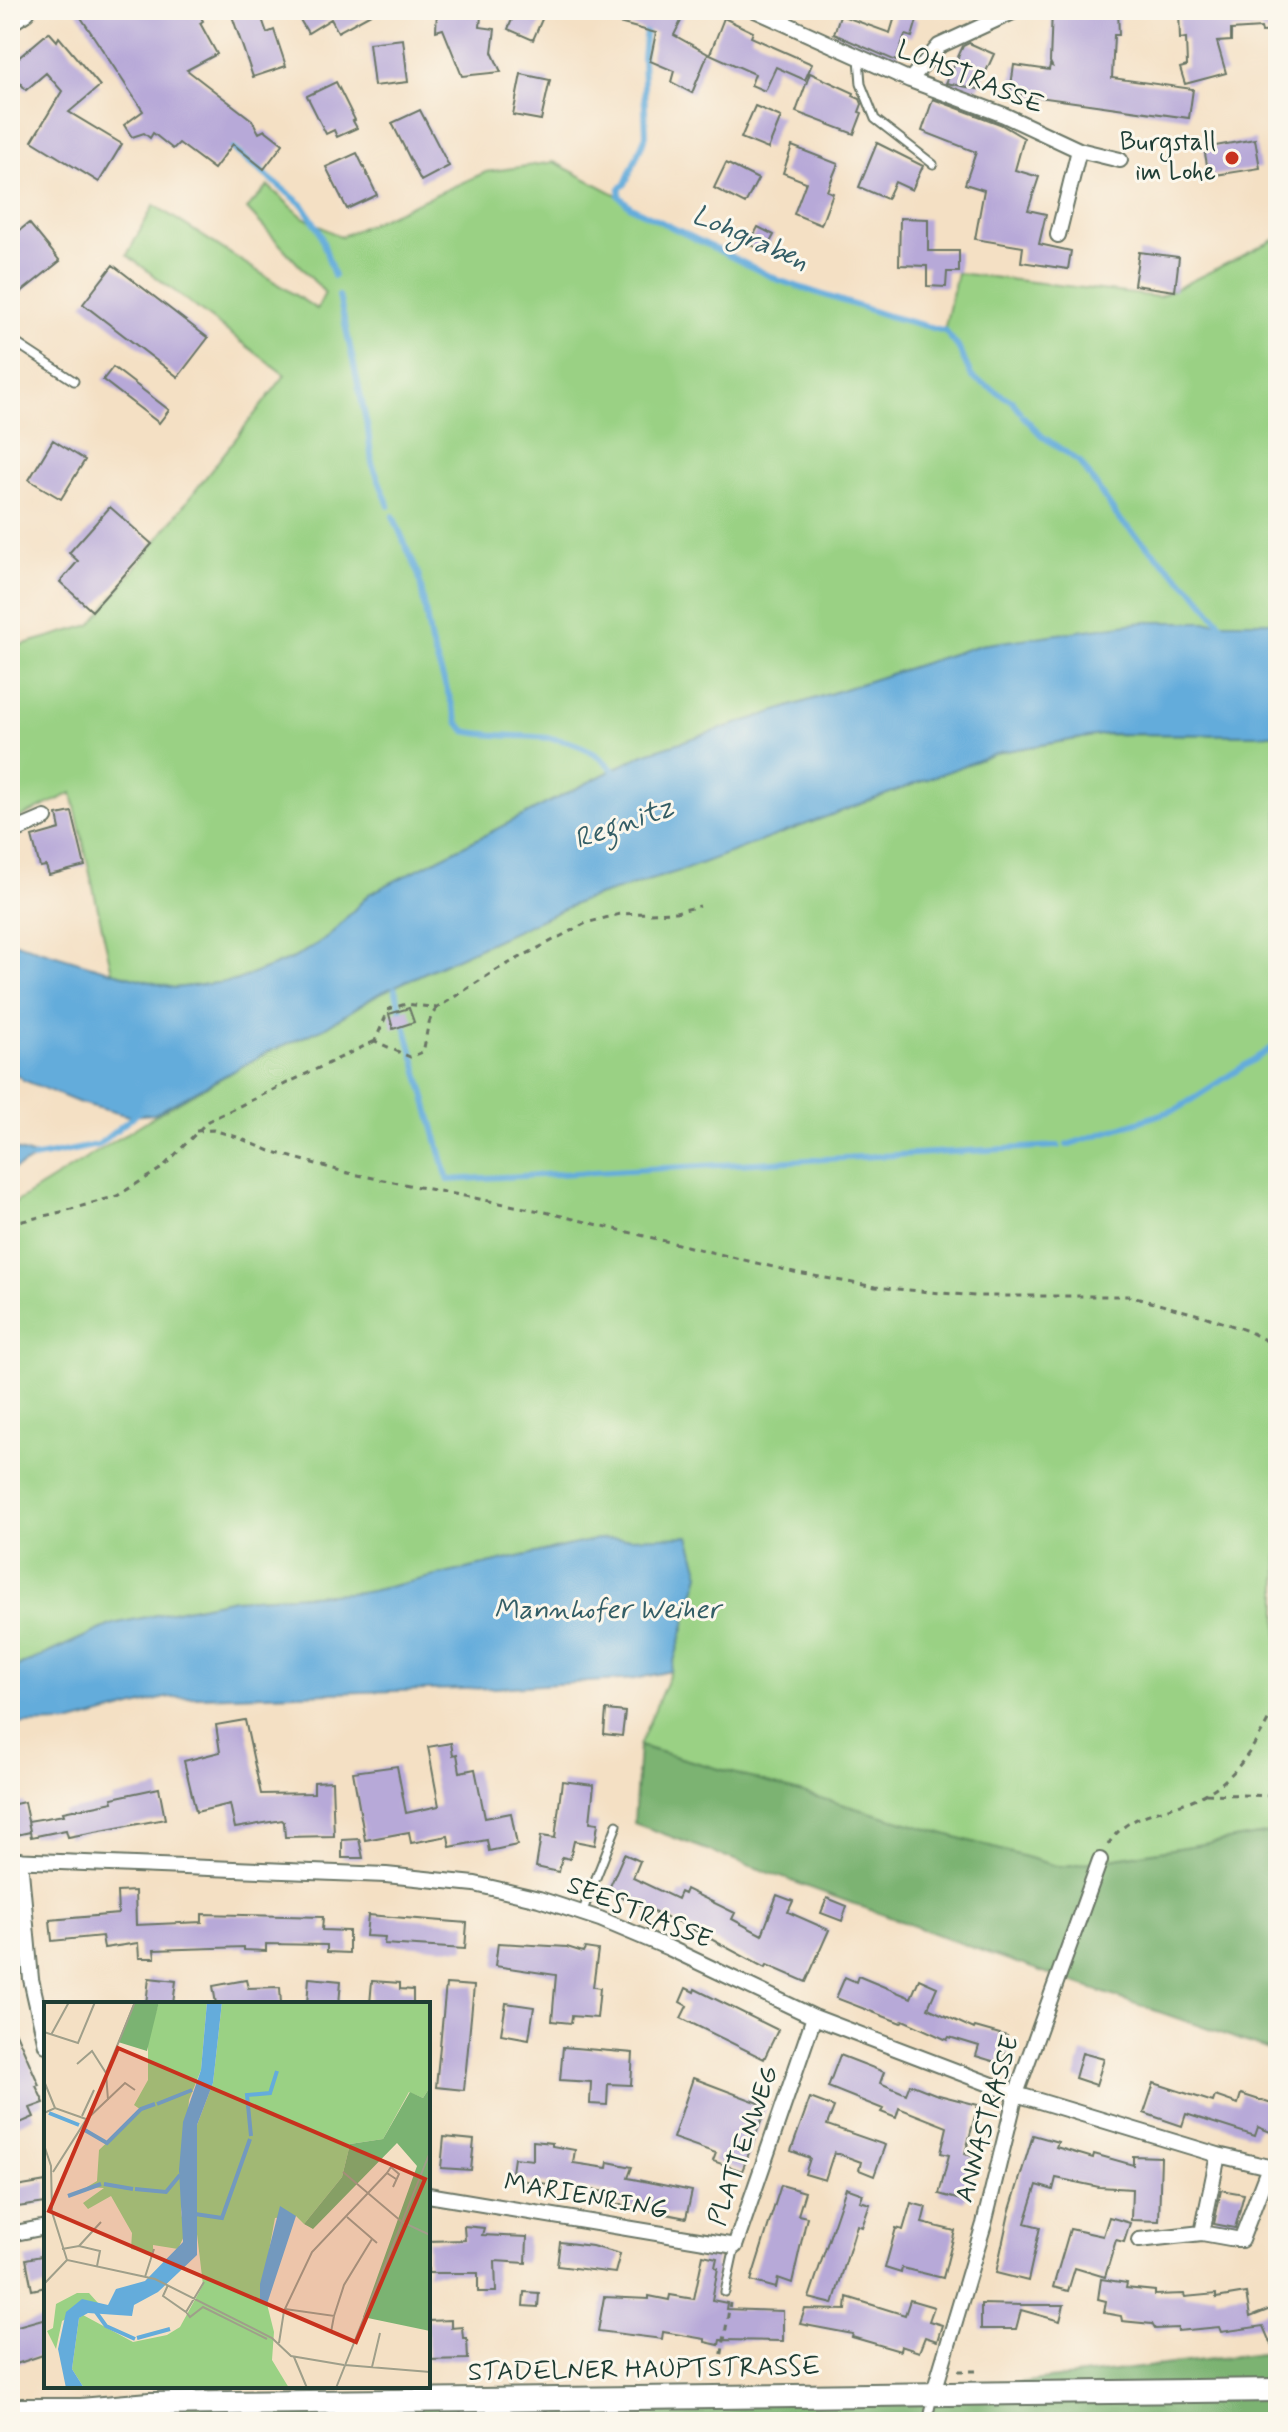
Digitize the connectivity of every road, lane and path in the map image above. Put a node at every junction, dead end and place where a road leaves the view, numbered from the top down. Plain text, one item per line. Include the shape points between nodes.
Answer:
1 (24, 10) edge
2 (755, 10) edge
3 (1017, 10) edge
4 (10, 19) edge
5 (859, 58) junction
6 (910, 80) junction
7 (1079, 150) junction
8 (1120, 160) dead end
9 (933, 164) dead end
10 (1058, 235) dead end
11 (10, 339) edge
12 (74, 381) dead end
13 (45, 818) dead end
14 (10, 833) edge
15 (700, 906) dead end
16 (437, 1008) junction
17 (375, 1041) junction
18 (196, 1131) junction
19 (10, 1224) edge
20 (1278, 1347) edge
21 (1278, 1702) edge
22 (1206, 1794) junction
23 (1278, 1796) edge
24 (617, 1825) dead end
25 (15, 1860) edge
26 (1100, 1860) joint
27 (582, 1913) junction
28 (814, 2017) junction
29 (44, 2036) edge
30 (1016, 2094) junction
31 (1218, 2155) junction
32 (1274, 2169) edge
33 (430, 2195) edge
34 (44, 2227) edge
35 (1202, 2233) junction
36 (10, 2234) edge
37 (1139, 2240) dead end
38 (735, 2246) junction
39 (725, 2292) joint
40 (718, 2378) dead end
41 (1278, 2390) edge
42 (933, 2395) junction
43 (10, 2410) edge
44 (927, 2422) edge

1 - 4 main road
2 - 5 street, LOHSTRASSE
3 - 6 street via 939,46
5 - 6 street, LOHSTRASSE
5 - 9 lane via 861,84 875,119
6 - 7 street, LOHSTRASSE
7 - 8 street, LOHSTRASSE
7 - 10 street
11 - 12 lane
13 - 14 street
15 - 16 path via 586,923
16 - 17 path via 406,1004 389,1009
16 - 17 path via 423,1052 410,1057
17 - 18 path via 247,1100
18 - 19 path via 162,1168 117,1196
18 - 20 path via 213,1130 348,1173 545,1212 798,1273 975,1296 1128,1296 1207,1317
21 - 22 path via 1238,1768
22 - 23 path
22 - 26 path via 1115,1831
24 - 27 lane
25 - 27 street, SEESTRASSE via 386,1875 475,1884
25 - 29 street
26 - 30 street, ANNASTRASSE
27 - 28 street, SEESTRASSE
28 - 30 street, SEESTRASSE
28 - 38 street, PLATTENWEG
30 - 31 street, SEESTRASSE
30 - 42 street, ANNASTRASSE
31 - 32 street, SEESTRASSE
31 - 35 street
32 - 35 street, SEESTRASSE via 1241,2240
33 - 38 street, MARIENRING
34 - 36 street
35 - 37 street, SEESTRASSE
38 - 39 lane, PLATTENWEG
39 - 40 path via 731,2299
41 - 42 main road, STADELNER HAUPTSTRASSE
42 - 43 main road, STADELNER HAUPTSTRASSE
42 - 44 lane

